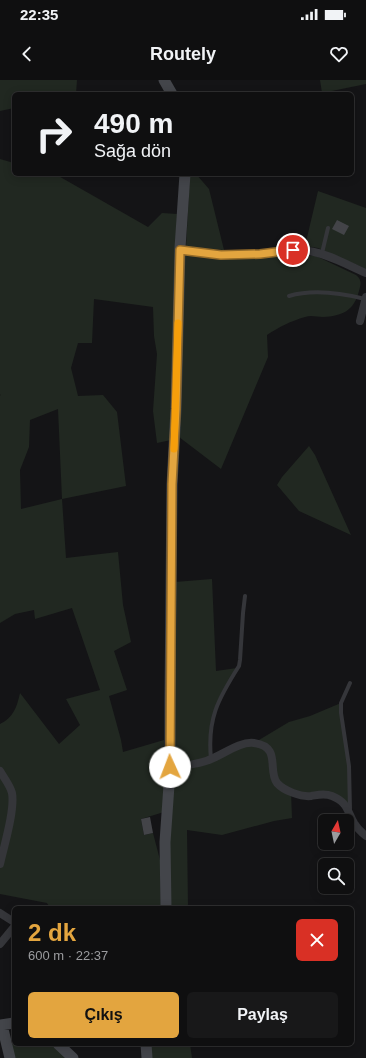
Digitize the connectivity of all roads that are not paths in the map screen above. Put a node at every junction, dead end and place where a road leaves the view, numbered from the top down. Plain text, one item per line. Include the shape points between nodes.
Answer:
1 (164, 80) edge
2 (171, 92) edge
3 (185, 176) edge
4 (328, 228) dead end
5 (180, 250) junction
6 (322, 253) junction
7 (366, 273) edge
8 (289, 296) dead end
9 (366, 298) edge
10 (360, 321) dead end
11 (245, 596) dead end
12 (350, 683) dead end
13 (211, 759) junction
14 (170, 767) junction
15 (0, 771) edge
16 (350, 813) junction
17 (366, 836) edge
18 (0, 864) edge
19 (166, 906) edge
20 (0, 913) edge
21 (12, 926) edge
22 (12, 928) edge
23 (0, 944) edge
24 (12, 1024) edge
25 (1, 1025) edge
26 (60, 1046) edge
27 (146, 1046) edge
28 (10, 1058) edge
29 (73, 1058) edge
30 (147, 1058) edge

1 - 2 street
3 - 5 street
4 - 6 lane
5 - 6 street via 221,255 293,250
5 - 14 street via 172,484
6 - 7 street
8 - 9 lane via 306,292
9 - 10 street
11 - 13 lane via 239,666 218,700 213,716
12 - 16 lane via 341,703 349,766
13 - 14 street via 186,766
13 - 16 street via 243,744 260,745 272,755 276,780 281,786 300,795 332,796 344,804
14 - 19 street via 165,842
15 - 18 street via 9,786 12,799
16 - 17 street via 357,828
20 - 21 street
22 - 23 street
24 - 25 street
25 - 28 street
26 - 29 street
27 - 30 street

